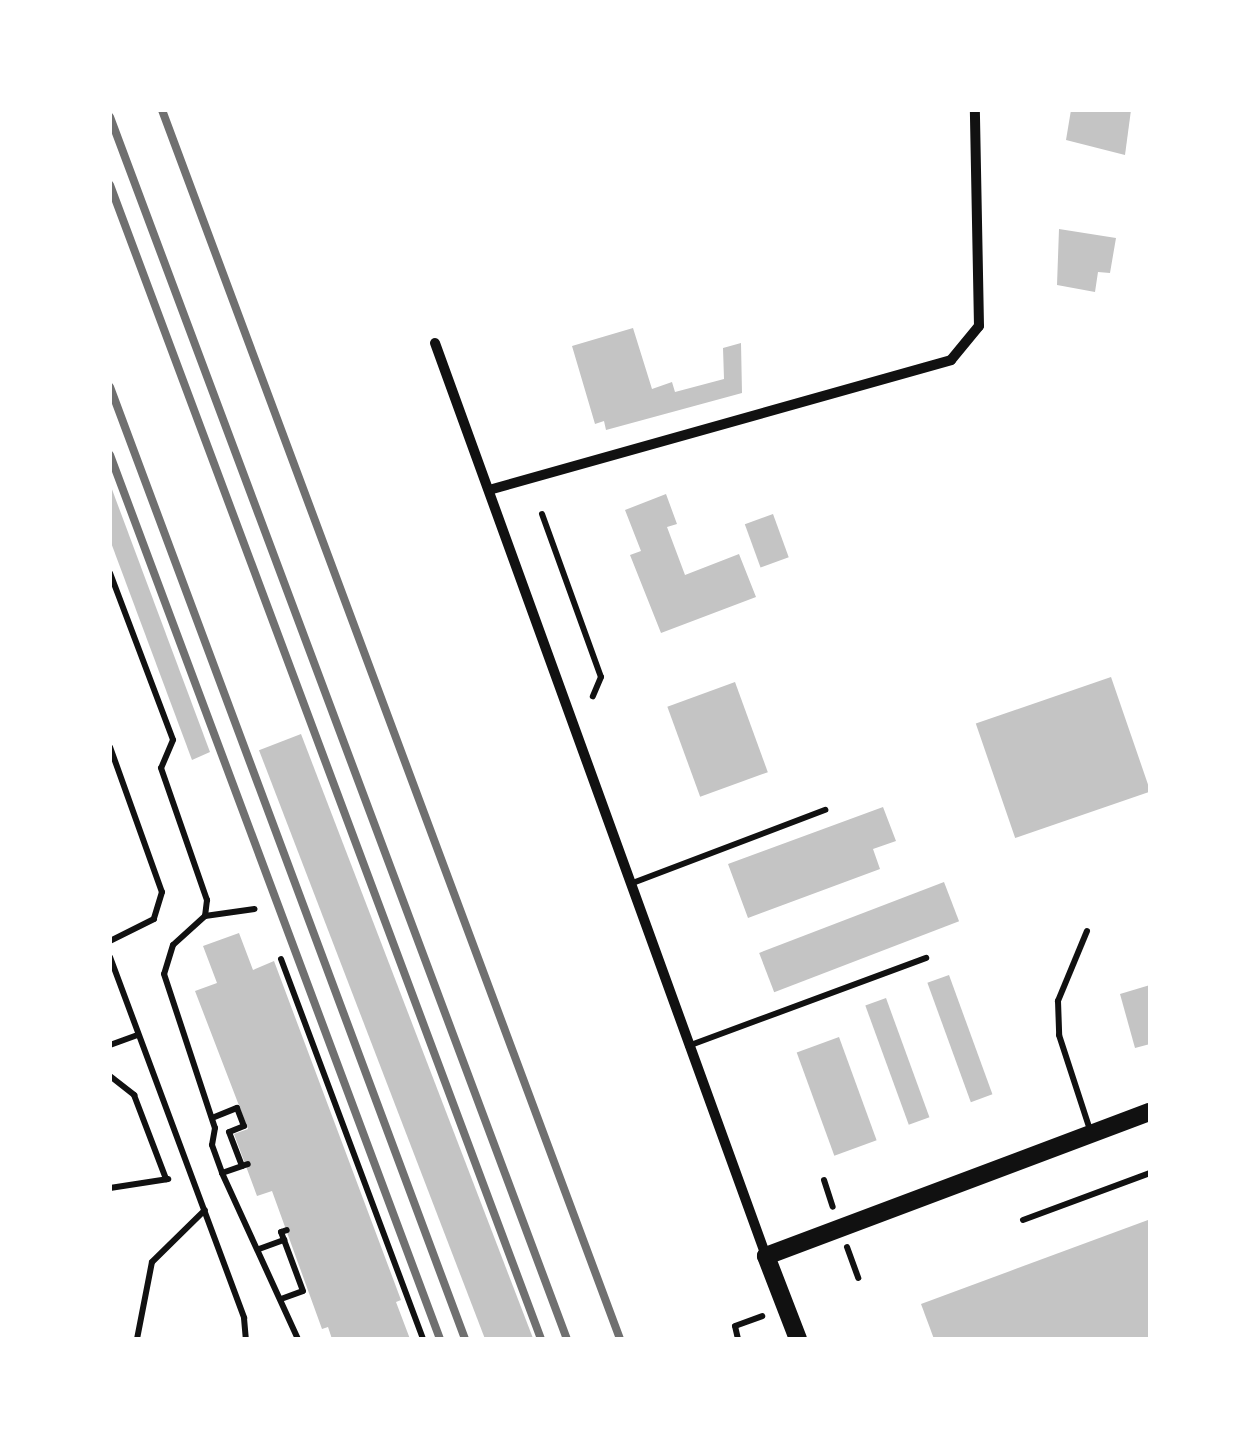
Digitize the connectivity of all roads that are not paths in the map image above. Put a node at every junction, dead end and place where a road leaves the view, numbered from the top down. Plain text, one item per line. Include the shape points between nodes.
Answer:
1 (975, 110) edge
2 (435, 343) dead end
3 (489, 490) junction
4 (110, 747) edge
5 (825, 810) dead end
6 (628, 885) junction
7 (1087, 931) dead end
8 (110, 941) edge
9 (110, 957) edge
10 (926, 958) dead end
11 (138, 1035) junction
12 (110, 1044) edge
13 (687, 1046) junction
14 (1150, 1112) edge
15 (1092, 1134) junction
16 (206, 1210) junction
17 (766, 1256) junction
18 (137, 1339) edge
19 (246, 1339) edge
20 (798, 1339) edge

1 - 3 street via 979,326 951,360
2 - 3 street
3 - 6 street
4 - 8 lane via 162,906 142,928
5 - 6 lane
6 - 13 street
7 - 15 lane via 1058,1001 1059,1034
9 - 11 lane
10 - 13 lane
11 - 12 lane
11 - 16 lane
13 - 17 street
14 - 15 street
15 - 17 street
16 - 18 lane via 152,1262
16 - 19 lane
17 - 20 street

